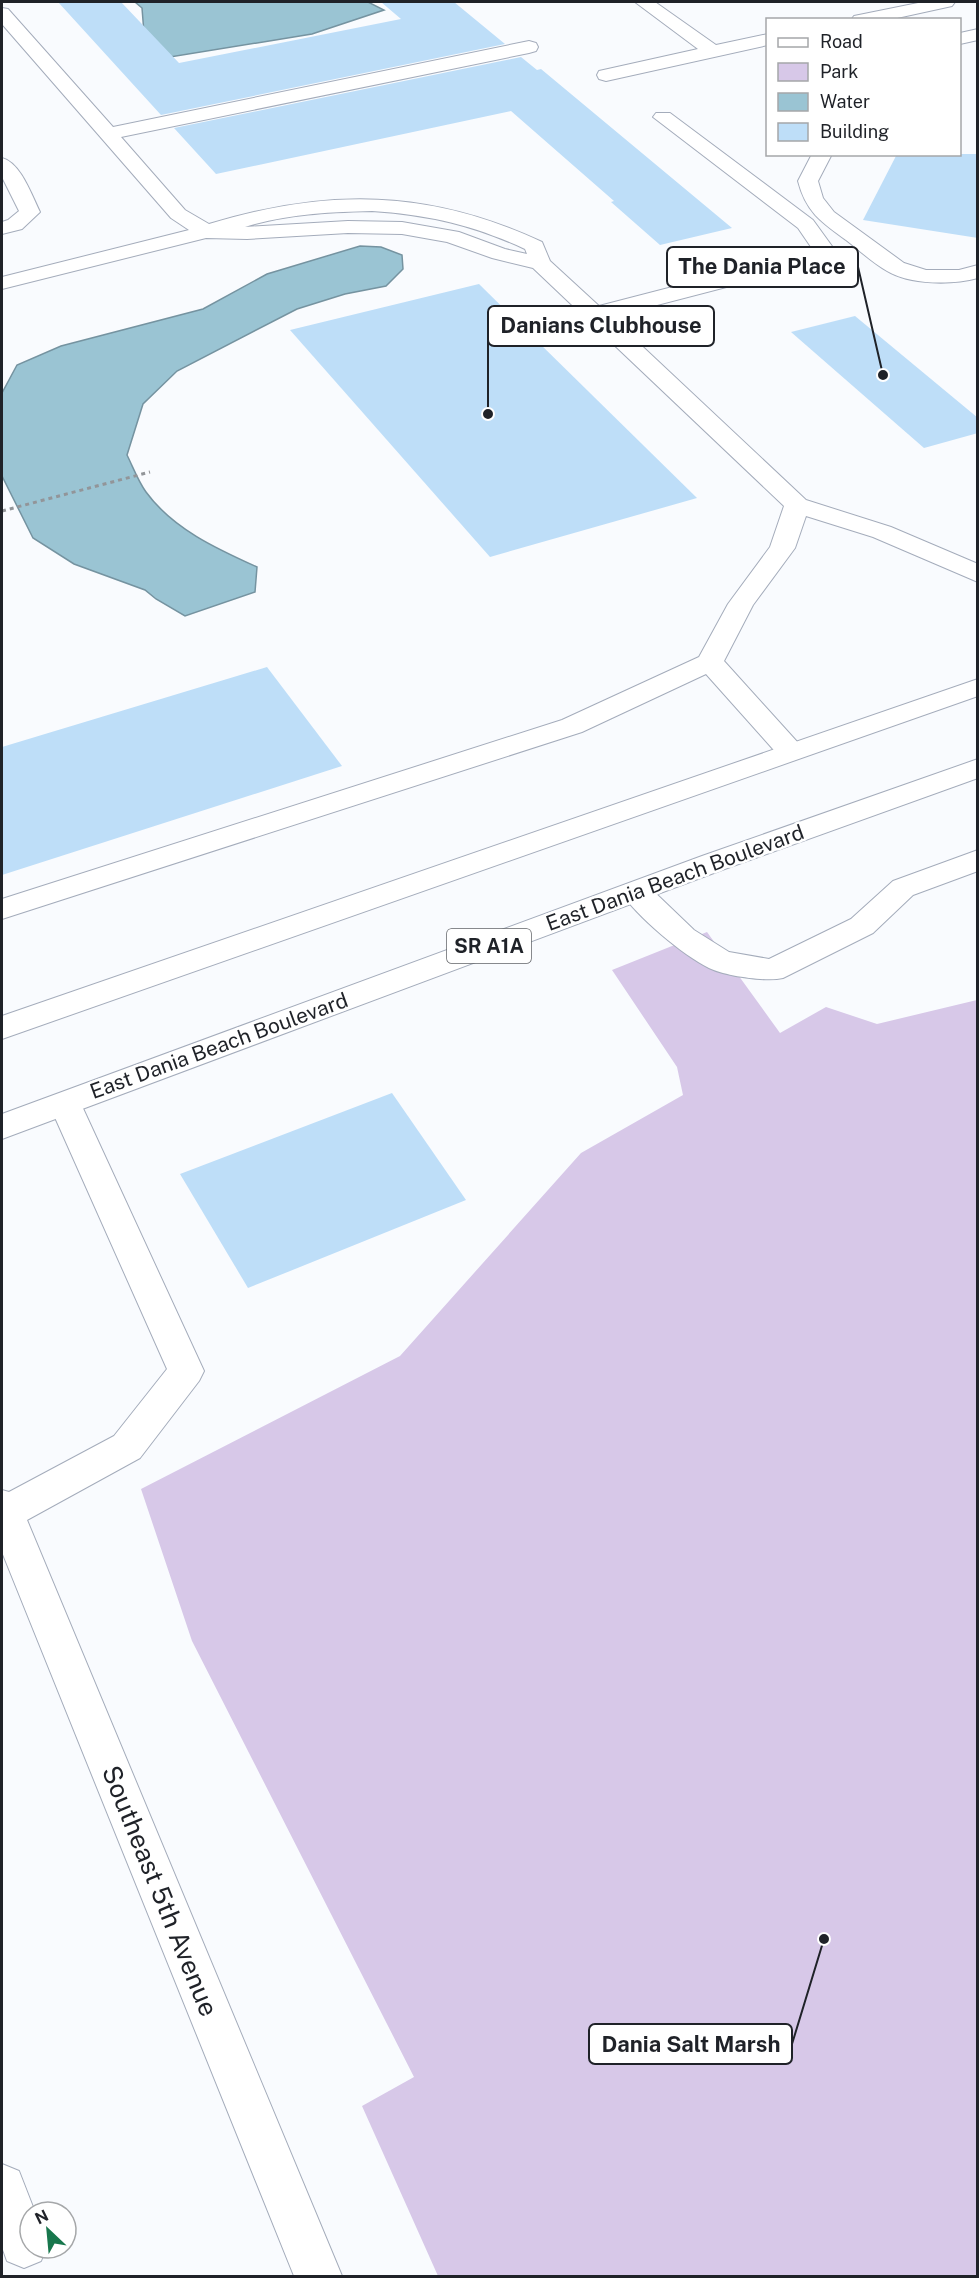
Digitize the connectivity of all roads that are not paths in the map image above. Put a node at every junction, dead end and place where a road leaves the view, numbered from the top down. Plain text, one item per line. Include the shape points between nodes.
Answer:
1 (644, 2) edge
2 (861, 2) edge
3 (946, 2) edge
4 (2, 13) edge
5 (881, 15) junction
6 (868, 18) edge
7 (978, 34) edge
8 (766, 39) edge
9 (961, 39) edge
10 (529, 47) dead end
11 (712, 51) junction
12 (606, 75) dead end
13 (663, 117) dead end
14 (109, 134) junction
15 (821, 156) edge
16 (2, 164) edge
17 (2, 228) edge
18 (206, 232) junction
19 (978, 271) edge
20 (2, 283) edge
21 (595, 314) junction
22 (797, 505) junction
23 (978, 574) edge
24 (710, 662) junction
25 (978, 687) edge
26 (978, 744) edge
27 (790, 751) junction
28 (978, 768) edge
29 (978, 860) edge
30 (712, 863) junction
31 (636, 892) junction
32 (2, 909) edge
33 (2, 1028) edge
34 (65, 1104) junction
35 (2, 1127) edge
36 (3, 1510) edge
37 (2, 2188) edge
38 (18, 2229) edge
39 (318, 2277) edge

1 - 11 main road
2 - 5 main road
3 - 5 main road
4 - 14 main road
5 - 6 main road
7 - 9 main road
8 - 11 main road
10 - 14 main road
11 - 12 main road
13 - 21 main road via 806,224 823,249 792,263
14 - 18 main road via 178,214
15 - 19 main road via 808,181 813,199 827,216 896,267 926,276 960,276
16 - 17 main road via 30,212 15,225
18 - 20 main road
18 - 21 main road via 348,227 402,228 452,236 499,254 540,263
21 - 22 main road
22 - 23 main road via 882,532
22 - 24 main road via 783,548 741,604
24 - 27 main road
24 - 32 main road via 572,726
25 - 27 main road
26 - 30 main road
27 - 33 main road
28 - 30 main road, East Dania Beach Boulevard / SR A1A
29 - 31 main road via 903,888 862,926 772,970 722,961 683,937
30 - 31 main road, East Dania Beach Boulevard / SR A1A
31 - 34 main road, East Dania Beach Boulevard / SR A1A
34 - 35 main road, East Dania Beach Boulevard / SR A1A
34 - 36 main road via 186,1371 128,1447
36 - 39 main road, Southeast 5th Avenue
37 - 38 main road

